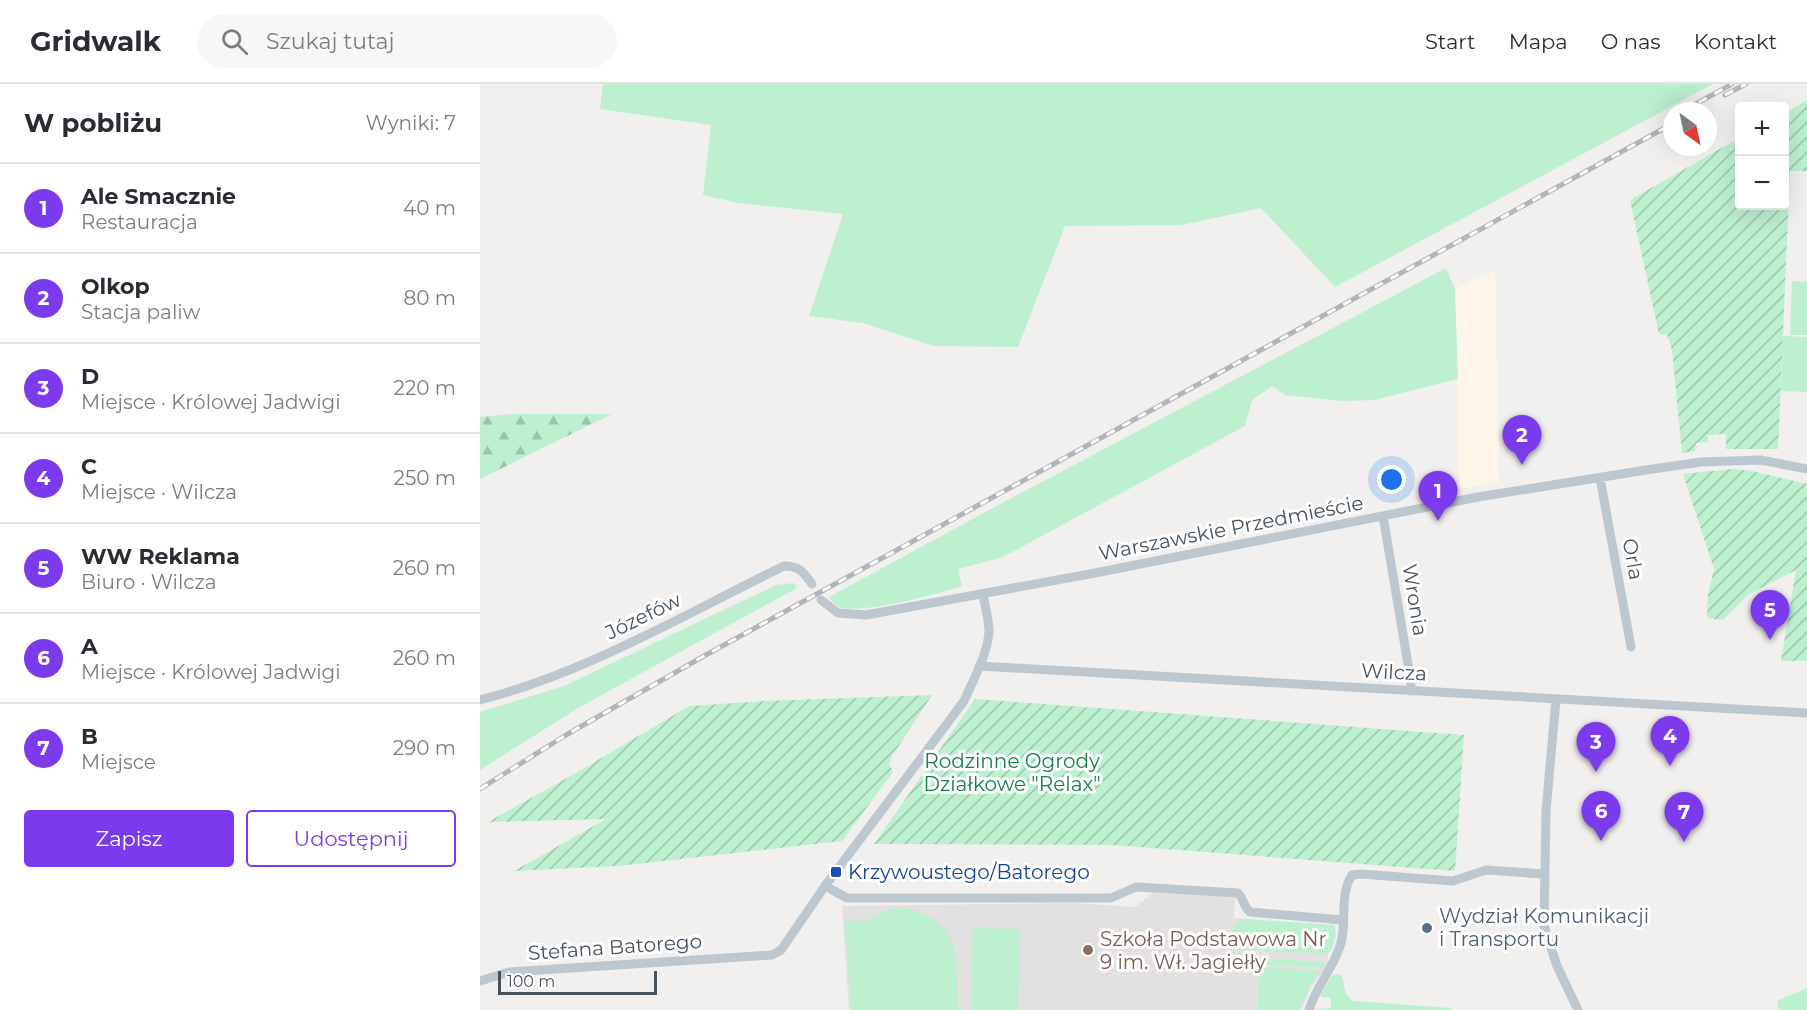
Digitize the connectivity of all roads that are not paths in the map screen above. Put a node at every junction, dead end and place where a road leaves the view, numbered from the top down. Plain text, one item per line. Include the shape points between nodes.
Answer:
1 (1807, 469) edge
2 (1600, 478) junction
3 (1383, 516) junction
4 (812, 584) dead end
5 (983, 594) junction
6 (821, 600) dead end
7 (1631, 647) dead end
8 (979, 666) junction
9 (1410, 691) junction
10 (1556, 699) junction
11 (480, 700) edge
12 (1807, 713) edge
13 (1544, 874) junction
14 (825, 886) junction
15 (1343, 920) junction
16 (480, 981) edge
17 (1309, 1010) edge
18 (1578, 1010) edge

1 - 2 street, Warszawskie Przedmieście via 1761,459 1732,460
2 - 3 street, Warszawskie Przedmieście
2 - 7 street, Orla
3 - 5 street, Warszawskie Przedmieście
3 - 9 street, Wronia
4 - 11 street, Józefów via 795,566 784,566 570,671
5 - 6 street via 866,615 838,613
5 - 8 street, Stefana Batorego via 989,625
8 - 9 street, Wilcza
8 - 14 street, Stefana Batorego via 964,701
9 - 10 street, Wilcza
10 - 12 street, Wilcza
10 - 13 street
13 - 15 street via 1486,870 1453,881 1352,875 1347,884
13 - 18 street via 1544,926
14 - 15 street via 847,898 898,899 1110,898 1137,887 1238,893 1250,912
14 - 16 street, Stefana Batorego via 781,950 772,955 508,972
15 - 17 street via 1341,943 1333,965 1314,994

